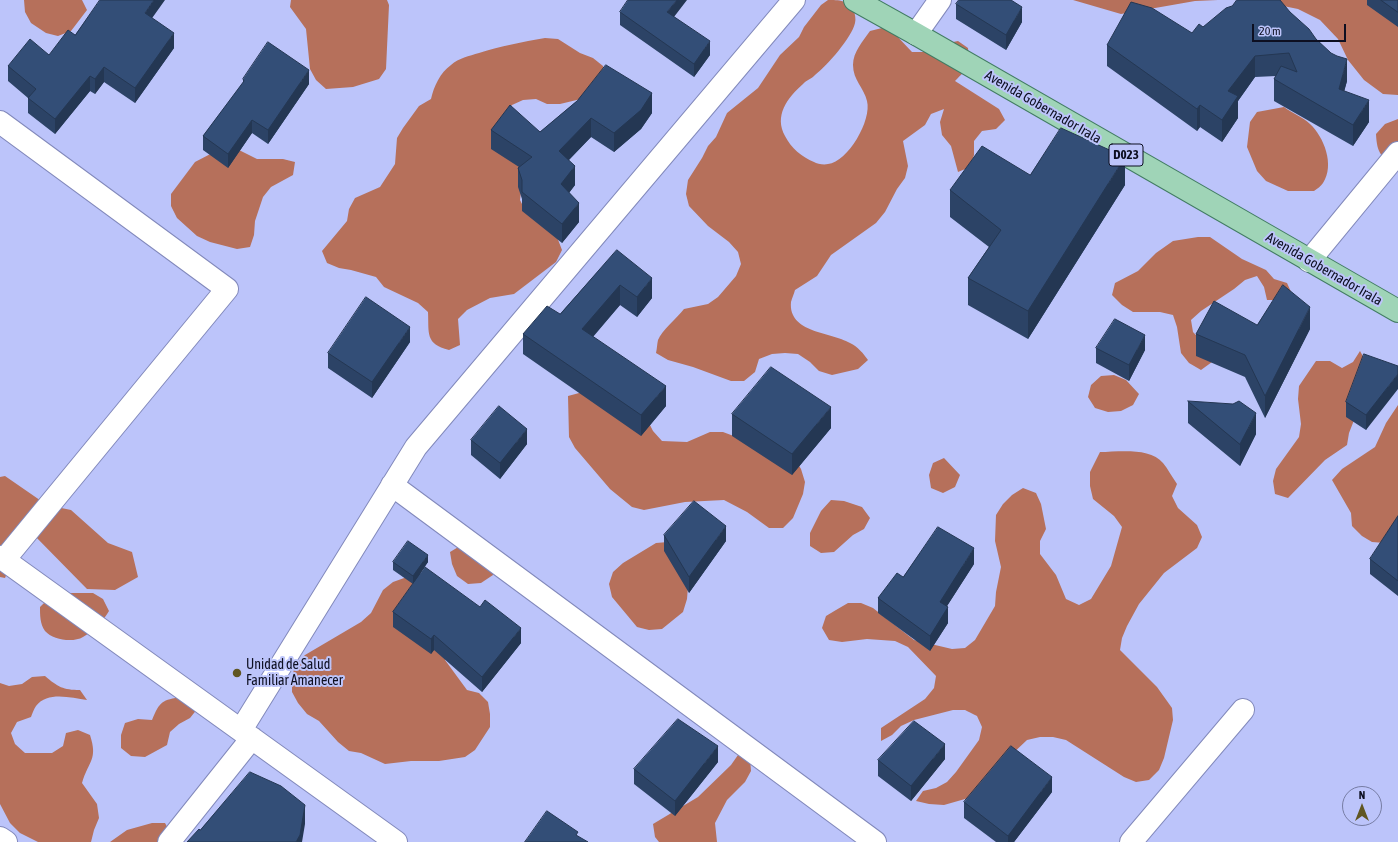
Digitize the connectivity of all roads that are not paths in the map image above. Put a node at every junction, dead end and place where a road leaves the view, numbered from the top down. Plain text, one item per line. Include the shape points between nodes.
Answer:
1 (794, 0) edge
2 (855, 0) edge
3 (940, 0) edge
4 (916, 34) junction
5 (0, 122) edge
6 (1398, 153) edge
7 (1309, 261) junction
8 (1398, 311) edge
9 (392, 485) junction
10 (2, 558) edge
11 (1243, 710) dead end
12 (247, 734) junction
13 (0, 838) edge
14 (6, 842) edge
15 (169, 842) edge
16 (396, 842) edge
17 (875, 842) edge
18 (1131, 842) edge

1 - 9 street via 416,447
2 - 4 main road, Avenida Gobernador Irala / D023
3 - 4 street
4 - 7 main road, Avenida Gobernador Irala / D023
5 - 10 street via 227,289
6 - 7 street
7 - 8 main road, Avenida Gobernador Irala / D023
9 - 12 street
9 - 17 street
10 - 12 street
11 - 18 street
12 - 15 street
12 - 16 street
13 - 14 street

